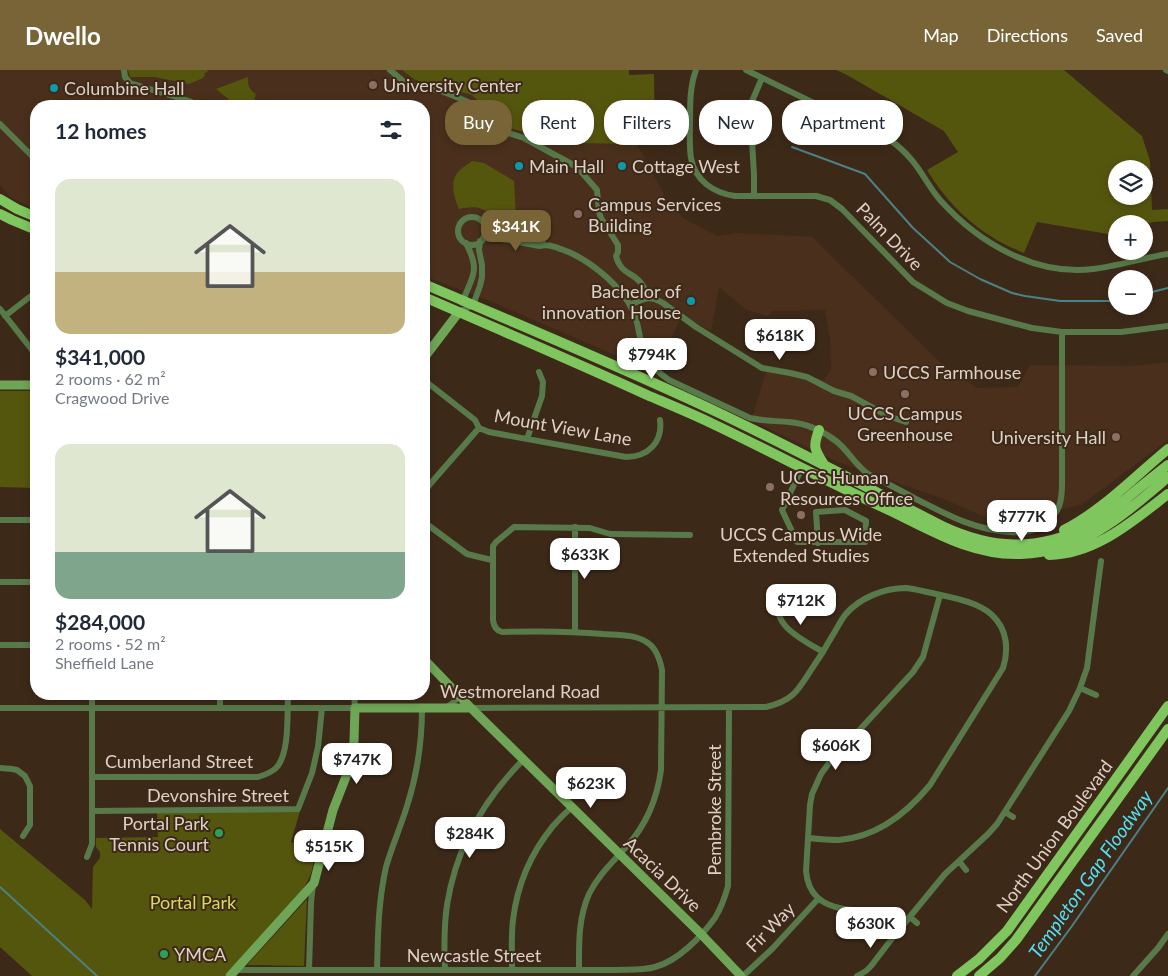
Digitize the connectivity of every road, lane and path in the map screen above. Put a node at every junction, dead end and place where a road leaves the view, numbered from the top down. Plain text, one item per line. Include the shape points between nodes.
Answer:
1 (124, 70) edge
2 (390, 70) edge
3 (696, 70) edge
4 (746, 70) edge
5 (762, 78) junction
6 (186, 100) edge
7 (0, 124) edge
8 (30, 154) edge
9 (754, 196) junction
10 (0, 199) edge
11 (0, 214) edge
12 (30, 214) edge
13 (484, 226) junction
14 (30, 228) edge
15 (481, 240) junction
16 (466, 243) junction
17 (544, 245) junction
18 (1168, 254) edge
19 (430, 287) edge
20 (30, 297) edge
21 (646, 298) junction
22 (430, 300) edge
23 (468, 303) junction
24 (630, 305) junction
25 (0, 309) edge
26 (459, 312) junction
27 (5, 316) junction
28 (1168, 326) edge
29 (1062, 332) junction
30 (30, 347) edge
31 (430, 350) edge
32 (539, 372) dead end
33 (30, 384) edge
34 (0, 385) edge
35 (430, 385) edge
36 (660, 420) dead end
37 (906, 422) dead end
38 (479, 428) junction
39 (819, 430) junction
40 (527, 439) junction
41 (791, 448) junction
42 (1168, 449) edge
43 (823, 464) junction
44 (1168, 465) edge
45 (802, 468) junction
46 (1168, 478) edge
47 (430, 484) edge
48 (1168, 494) edge
49 (0, 520) edge
50 (30, 520) edge
51 (430, 526) edge
52 (575, 527) junction
53 (690, 535) dead end
54 (1038, 542) junction
55 (818, 543) junction
56 (1031, 553) junction
57 (492, 560) junction
58 (1101, 561) dead end
59 (0, 582) edge
60 (30, 582) edge
61 (864, 590) dead end
62 (785, 594) dead end
63 (940, 595) junction
64 (868, 598) junction
65 (575, 632) junction
66 (0, 645) edge
67 (30, 645) edge
68 (823, 652) junction
69 (430, 665) edge
70 (1080, 688) junction
71 (455, 690) junction
72 (1096, 695) dead end
73 (92, 700) edge
74 (220, 700) edge
75 (288, 700) edge
76 (354, 700) edge
77 (1168, 706) edge
78 (447, 707) junction
79 (662, 707) junction
80 (729, 707) junction
81 (0, 708) edge
82 (92, 708) junction
83 (220, 708) junction
84 (288, 708) junction
85 (322, 708) junction
86 (355, 708) junction
87 (422, 708) junction
88 (471, 708) junction
89 (1168, 729) edge
90 (524, 759) junction
91 (0, 768) edge
92 (93, 776) junction
93 (584, 782) dead end
94 (564, 799) junction
95 (572, 807) junction
96 (92, 810) junction
97 (1005, 812) junction
98 (1013, 817) dead end
99 (23, 836) dead end
100 (808, 838) junction
101 (619, 854) junction
102 (87, 857) dead end
103 (959, 861) junction
104 (966, 870) dead end
105 (314, 883) junction
106 (818, 899) junction
107 (910, 917) junction
108 (917, 923) dead end
109 (701, 934) junction
110 (1168, 934) edge
111 (894, 936) junction
112 (309, 970) junction
113 (377, 970) junction
114 (444, 970) junction
115 (512, 970) junction
116 (579, 970) junction
117 (233, 973) edge
118 (742, 976) edge
119 (857, 976) edge
120 (957, 976) edge
121 (979, 976) edge
122 (1133, 976) edge

1 - 6 street via 130,82
2 - 21 street via 412,86 440,91 468,102 502,131 524,138 577,167 597,190 601,218 618,245 616,256 620,267 640,282
3 - 9 street, Palm Drive via 690,92 694,166 702,180 713,189 727,195
4 - 5 street
5 - 9 street via 750,106
5 - 18 street via 890,140 910,157 936,195 961,221 991,243 1020,258 1051,268 1081,270
7 - 8 street
9 - 29 street, Palm Drive via 816,196 830,200 913,282 937,298 979,315
10 - 12 main road
11 - 14 main road
13 - 15 street
13 - 16 street via 474,217 461,222 458,234
13 - 17 street via 492,232 542,241
15 - 16 street
15 - 17 street via 502,239
15 - 23 street via 482,277 480,286
16 - 23 street via 474,259
17 - 24 street via 566,251 586,262 622,292
19 - 23 main road
20 - 27 street
21 - 24 street
21 - 37 street via 664,303 697,328 762,368 807,377
22 - 26 main road
23 - 26 street
23 - 26 street
23 - 41 main road
24 - 39 street via 647,358 669,380 750,418 796,423
25 - 27 street
26 - 31 street
26 - 45 main road via 708,422
27 - 30 street
28 - 29 street, Palm Drive via 1121,332
29 - 39 street via 1062,495 1056,513 1036,529 1013,532 970,525 868,474 841,445
32 - 40 street via 543,390
33 - 34 street
35 - 38 street, Mount View Lane via 474,420
36 - 40 street, Mount View Lane via 660,433 655,444 642,455 634,457
38 - 40 street, Mount View Lane
38 - 47 street
39 - 41 main road via 808,446
39 - 43 main road via 815,448
41 - 43 main road
42 - 54 main road via 1082,520
43 - 45 main road
43 - 54 main road via 968,537 1010,545
44 - 54 main road via 1098,520 1065,536
45 - 55 street via 782,510 797,542
45 - 56 main road via 954,542 994,552
46 - 56 main road via 1091,536
48 - 56 main road via 1116,533 1086,548 1058,555
49 - 50 street
51 - 57 street via 468,554
52 - 53 street via 610,534
52 - 57 street via 514,527 493,546
52 - 65 street
55 - 55 street via 865,542 866,521 845,510 816,512
57 - 65 street via 493,620 497,630
58 - 70 street via 1087,668
59 - 60 street
61 - 64 street
62 - 68 street via 779,602 784,625
63 - 64 street, Westmoreland Road via 898,589
63 - 100 street via 919,665 821,774 812,794
63 - 100 street, Westmoreland Road via 982,607 995,618 1006,643 1006,659 1000,672 930,784 907,809 881,827 860,836 838,840
64 - 68 street, Westmoreland Road via 847,614
65 - 79 street via 624,635 650,644 661,662
66 - 67 street
68 - 80 street, Westmoreland Road via 798,691 787,700 766,707
69 - 71 street, Acacia Drive
70 - 72 street
70 - 97 street via 1047,752
71 - 78 street via 455,702
71 - 88 street, Acacia Drive
73 - 82 street
74 - 83 street
75 - 84 street, Cumberland Street
76 - 86 street
77 - 120 main road, North Union Boulevard via 1007,931
78 - 87 street, Westmoreland Road
78 - 88 street, Westmoreland Road
79 - 80 street, Westmoreland Road
79 - 88 street, Westmoreland Road
79 - 101 street via 661,770 655,798 641,828
80 - 109 street, Pembroke Street via 728,886 718,912
81 - 82 street, Westmoreland Road
82 - 83 street, Westmoreland Road
82 - 92 street
83 - 84 street, Westmoreland Road
84 - 85 street, Westmoreland Road
84 - 92 street, Cumberland Street via 283,753 275,769 264,776
85 - 86 street, Westmoreland Road
85 - 96 street, Devonshire Street via 312,773 298,809
86 - 87 street, Westmoreland Road
86 - 105 street via 349,769 333,810
87 - 113 street via 417,771 390,853 381,894
88 - 90 street, Acacia Drive
89 - 121 main road, North Union Boulevard via 1016,940
90 - 94 street, Acacia Drive
90 - 114 street via 486,804 461,852 447,905
91 - 99 street via 17,770 30,786 30,825
92 - 96 street
93 - 94 street
94 - 95 street, Acacia Drive
95 - 101 street, Acacia Drive
95 - 115 street via 548,832 532,858 516,899
96 - 102 street via 92,844
97 - 98 street
97 - 103 street via 988,834
100 - 106 street via 807,878
101 - 109 street, Acacia Drive
101 - 116 street via 597,880 585,904 580,928
103 - 104 street
103 - 107 street
105 - 112 street
105 - 117 street
106 - 111 street via 834,907 864,912
106 - 118 street, Fir Way
107 - 108 street
107 - 111 street
109 - 116 street, Newcastle Street via 672,960 654,967
109 - 118 street, Acacia Drive
110 - 122 street
111 - 119 street via 866,971
112 - 113 street, Newcastle Street
112 - 117 street, Newcastle Street
113 - 114 street, Newcastle Street
114 - 115 street, Newcastle Street
115 - 116 street, Newcastle Street

